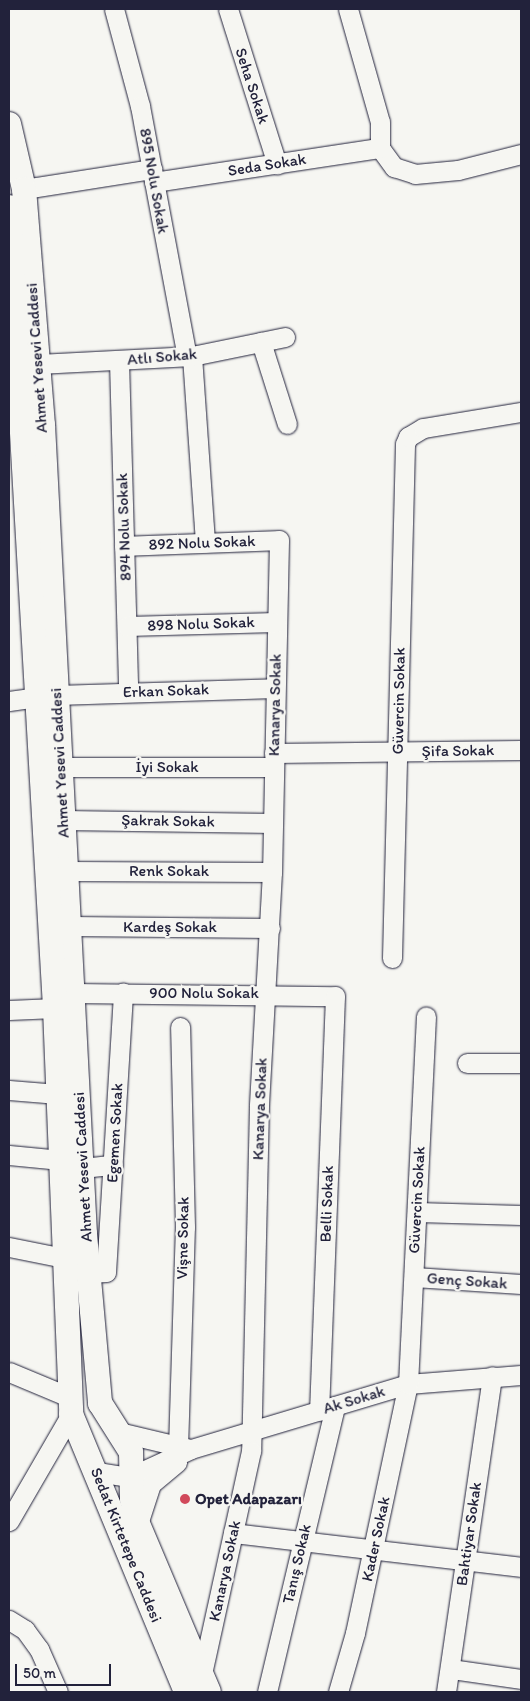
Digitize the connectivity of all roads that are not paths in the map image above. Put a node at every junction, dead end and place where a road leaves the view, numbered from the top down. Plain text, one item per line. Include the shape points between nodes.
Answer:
1 (114, 9) edge
2 (228, 9) edge
3 (348, 9) edge
4 (9, 124) edge
5 (380, 148) junction
6 (521, 154) edge
7 (277, 164) junction
8 (153, 175) junction
9 (16, 198) edge
10 (11, 275) edge
11 (285, 337) dead end
12 (260, 342) junction
13 (190, 356) junction
14 (119, 361) junction
15 (38, 364) junction
16 (14, 412) edge
17 (521, 412) edge
18 (287, 424) dead end
19 (279, 540) joint
20 (205, 543) junction
21 (124, 546) junction
22 (276, 622) junction
23 (126, 626) junction
24 (275, 688) junction
25 (128, 692) junction
26 (46, 696) junction
27 (9, 701) edge
28 (521, 750) edge
29 (397, 752) junction
30 (274, 760) junction
31 (60, 767) junction
32 (63, 820) junction
33 (273, 823) junction
34 (66, 871) junction
35 (272, 872) junction
36 (70, 926) junction
37 (270, 928) junction
38 (392, 958) dead end
39 (123, 994) junction
40 (264, 994) junction
41 (335, 996) joint
42 (64, 1001) junction
43 (9, 1010) edge
44 (426, 1016) dead end
45 (180, 1027) dead end
46 (467, 1063) dead end
47 (521, 1063) edge
48 (9, 1090) edge
49 (58, 1094) junction
50 (9, 1155) edge
51 (71, 1164) junction
52 (113, 1165) junction
53 (417, 1212) junction
54 (521, 1215) edge
55 (9, 1247) edge
56 (64, 1258) junction
57 (97, 1272) junction
58 (414, 1277) junction
59 (521, 1284) edge
60 (9, 1372) edge
61 (521, 1375) edge
62 (492, 1376) junction
63 (408, 1384) junction
64 (100, 1402) junction
65 (70, 1405) junction
66 (327, 1409) junction
67 (252, 1431) junction
68 (123, 1433) junction
69 (185, 1449) junction
70 (97, 1472) junction
71 (130, 1477) junction
72 (9, 1521) edge
73 (138, 1524) junction
74 (233, 1533) junction
75 (303, 1542) junction
76 (374, 1550) junction
77 (466, 1561) junction
78 (521, 1567) edge
79 (9, 1620) edge
80 (450, 1669) junction
81 (521, 1679) edge
82 (206, 1683) edge
83 (58, 1692) edge
84 (186, 1692) edge
85 (267, 1692) edge
86 (338, 1692) edge
87 (446, 1692) edge

1 - 8 street, 895 Nolu Sokak via 140,106
2 - 7 street, Seha Sokak
3 - 5 street via 380,122
4 - 9 main road, Ahmet Yesevi Caddesi
5 - 6 street via 394,167 414,174 458,170
5 - 7 street, Seda Sokak
7 - 8 street, Seda Sokak
8 - 9 street, Seda Sokak
8 - 13 street, 895 Nolu Sokak
9 - 10 main road, Ahmet Yesevi Caddesi
9 - 15 main road, Ahmet Yesevi Caddesi
10 - 16 main road, Ahmet Yesevi Caddesi
11 - 12 street, Atlı Sokak
12 - 13 street, Atlı Sokak
12 - 18 street
13 - 14 street, Atlı Sokak
13 - 20 street, 895 Nolu Sokak
14 - 15 street, Atlı Sokak
14 - 21 street, 894 Nolu Sokak
15 - 26 main road, Ahmet Yesevi Caddesi
16 - 26 main road, Ahmet Yesevi Caddesi
17 - 29 street, Güvercin Sokak via 423,428 408,437 405,444
19 - 20 street, 892 Nolu Sokak
19 - 22 street, Kanarya Sokak
20 - 21 street, 892 Nolu Sokak
21 - 23 street, 894 Nolu Sokak
22 - 23 street, 898 Nolu Sokak
22 - 24 street, Kanarya Sokak
23 - 25 street, 894 Nolu Sokak
24 - 25 street, Erkan Sokak
24 - 30 street, Kanarya Sokak
25 - 26 street, Erkan Sokak
26 - 27 street, Erkan Sokak
26 - 31 main road, Ahmet Yesevi Caddesi
26 - 42 main road, Ahmet Yesevi Caddesi
28 - 29 street, Şifa Sokak
29 - 30 street, Şifa Sokak
29 - 38 street, Güvercin Sokak
30 - 31 street, İyi Sokak
30 - 33 street, Kanarya Sokak
31 - 32 main road, Ahmet Yesevi Caddesi
32 - 33 street, Şakrak Sokak
32 - 34 main road, Ahmet Yesevi Caddesi
33 - 35 street, Kanarya Sokak
34 - 35 street, Renk Sokak
34 - 36 main road, Ahmet Yesevi Caddesi
35 - 37 street, Kanarya Sokak
36 - 37 street, Kardeş Sokak
36 - 42 main road, Ahmet Yesevi Caddesi
37 - 40 street, Kanarya Sokak
39 - 40 street, 900 Nolu Sokak
39 - 42 street, 900 Nolu Sokak
39 - 52 street, Egemen Sokak
40 - 41 street, 900 Nolu Sokak
40 - 67 street, Kanarya Sokak
41 - 66 street, Belli Sokak
42 - 43 street, 900 Nolu Sokak
42 - 49 main road, Ahmet Yesevi Caddesi
42 - 51 main road, Ahmet Yesevi Caddesi
44 - 53 street, Güvercin Sokak
45 - 69 street, Vişne Sokak
46 - 47 street
48 - 49 street
49 - 51 main road, Ahmet Yesevi Caddesi
50 - 51 street
51 - 52 street
51 - 56 main road, Ahmet Yesevi Caddesi
51 - 57 main road, Ahmet Yesevi Caddesi
52 - 57 street, Egemen Sokak
53 - 54 street
53 - 58 street, Güvercin Sokak
55 - 56 street
56 - 65 main road, Ahmet Yesevi Caddesi
57 - 64 main road, Ahmet Yesevi Caddesi
58 - 59 street, Genç Sokak
58 - 63 street, Güvercin Sokak
60 - 65 street
61 - 62 street, Ak Sokak
62 - 63 street, Ak Sokak
62 - 77 street, Bahtiyar Sokak
63 - 66 street, Ak Sokak
63 - 76 street, Kader Sokak
64 - 65 main road
64 - 68 main road, Sedat Kirtetepe Caddesi
65 - 70 main road, Sedat Kirtetepe Caddesi
65 - 72 street
66 - 67 street, Ak Sokak
66 - 75 street, Tanış Sokak
67 - 69 street, Ak Sokak
67 - 74 street, Kanarya Sokak
68 - 69 street
68 - 71 main road, Sedat Kirtetepe Caddesi via 131,1452
69 - 71 street, Ak Sokak
69 - 73 street via 151,1484
70 - 71 street
70 - 84 main road, Sedat Kirtetepe Caddesi
71 - 73 main road, Sedat Kirtetepe Caddesi
73 - 82 main road, Sedat Kirtetepe Caddesi
74 - 75 street
74 - 82 street, Kanarya Sokak
75 - 76 street
75 - 85 street, Tanış Sokak
76 - 77 street
76 - 86 street, Kader Sokak
77 - 78 street
77 - 80 street, Bahtiyar Sokak
79 - 83 street via 25,1630 39,1649
80 - 81 street
80 - 87 street, Bahtiyar Sokak

